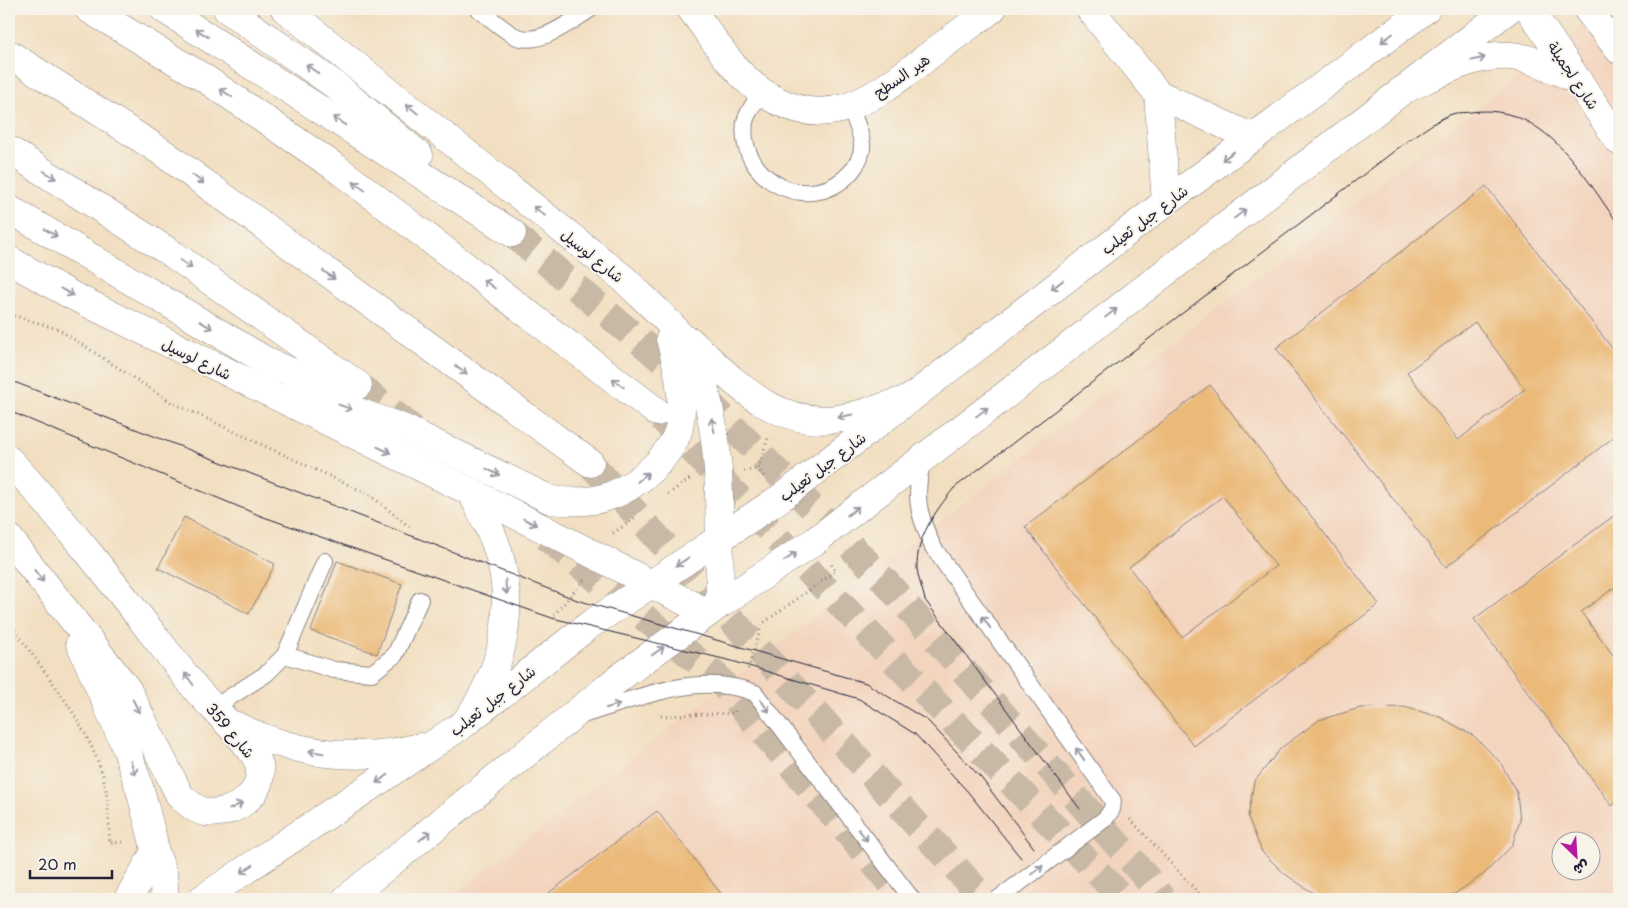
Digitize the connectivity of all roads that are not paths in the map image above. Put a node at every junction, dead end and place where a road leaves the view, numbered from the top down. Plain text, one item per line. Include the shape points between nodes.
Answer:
1 (89, 9) edge
2 (164, 9) edge
3 (227, 9) edge
4 (285, 9) edge
5 (478, 9) edge
6 (591, 9) edge
7 (691, 9) edge
8 (992, 9) edge
9 (1090, 9) edge
10 (1509, 9) edge
11 (1529, 9) edge
12 (1587, 9) edge
13 (1419, 12) edge
14 (1619, 50) edge
15 (9, 54) edge
16 (1577, 80) junction
17 (1401, 91) junction
18 (761, 92) junction
19 (1158, 94) junction
20 (850, 107) junction
21 (1253, 138) junction
22 (1619, 141) edge
23 (9, 150) edge
24 (1166, 202) junction
25 (9, 209) edge
26 (9, 260) edge
27 (664, 318) junction
28 (199, 359) junction
29 (909, 399) junction
30 (657, 412) tunnel mouth
31 (923, 457) junction
32 (9, 460) edge
33 (590, 462) tunnel mouth
34 (471, 492) junction
35 (9, 538) edge
36 (718, 539) junction
37 (325, 561) dead end
38 (650, 583) junction
39 (420, 600) dead end
40 (714, 608) junction
41 (66, 610) junction
42 (285, 655) junction
43 (218, 714) junction
44 (566, 720) junction
45 (465, 723) junction
46 (434, 744) junction
47 (154, 846) junction
48 (393, 861) junction
49 (128, 899) edge
50 (165, 899) edge
51 (202, 899) edge
52 (339, 899) edge
53 (346, 899) edge
54 (912, 899) edge
55 (998, 899) edge

30 -> 1 main road via 334,166 204,78
2 - 3 main road via 512,233 335,85
27 -> 4 main road, شارع لوسيل via 624,279
5 - 6 lane via 514,35 527,39 546,34
7 - 18 main road, هير السطح via 739,71
8 - 20 main road, هير السطح via 883,91
9 - 19 main road
10 - 17 main road
11 - 16 main road, شارع لجميلة
12 - 14 main road
13 -> 21 main road, شارع جبل ثعيلب
15 -> 33 main road via 159,150
17 -> 16 main road via 1462,63 1488,57 1511,56 1548,66
16 - 22 main road, شارع لجميلة
31 -> 17 main road
18 - 20 main road, هير السطح via 786,105 815,113
18 - 20 lane via 745,120 744,146 764,176 787,190 817,193 841,183 857,166 862,144
19 - 21 main road
19 - 24 main road
21 -> 24 main road, شارع جبل ثعيلب
23 - 25 main road via 174,256 358,385 318,381 295,375 268,362
24 -> 29 main road, شارع جبل ثعيلب
26 -> 28 main road, شارع لوسيل
28 -> 27 main road via 276,382 405,429 551,500 575,503 600,500 640,481 664,457 678,431 682,404 680,378
29 -> 27 main road via 842,418 801,419 776,411 754,399
36 -> 27 main road, شارع لوسيل via 720,473 714,429 700,373 690,349
28 -> 34 main road, شارع لوسيل
29 - 36 main road, شارع جبل ثعيلب via 782,497
40 -> 31 main road via 815,541
55 -> 31 lane via 1106,818 1113,801 933,546 920,519 916,499
43 -> 32 main road, شارع 359 via 82,543
34 -> 38 main road, شارع لوسيل
34 -> 45 main road via 498,550 505,575 507,602 501,654 480,702
35 -> 41 main road, شارع 359
36 -> 38 main road, شارع جبل ثعيلب
36 - 40 main road, شارع لوسيل
37 - 42 lane
38 - 40 main road, شارع لوسيل
38 - 45 main road, شارع جبل ثعيلب via 588,626
39 - 42 lane via 395,655 372,673 334,670
44 -> 40 main road
41 -> 43 main road, شارع 359 via 127,689 180,796 204,812 216,813 247,800 259,779 259,764 251,751
41 -> 47 main road via 127,750
42 - 43 lane
46 -> 43 main road via 380,755 325,754 272,742
48 -> 44 main road
44 -> 54 lane via 697,683 742,688 755,693
45 - 46 main road, شارع جبل ثعيلب
46 -> 51 main road, شارع جبل ثعيلب
47 - 49 main road
47 - 50 main road via 163,874
48 - 52 main road
48 - 53 main road

